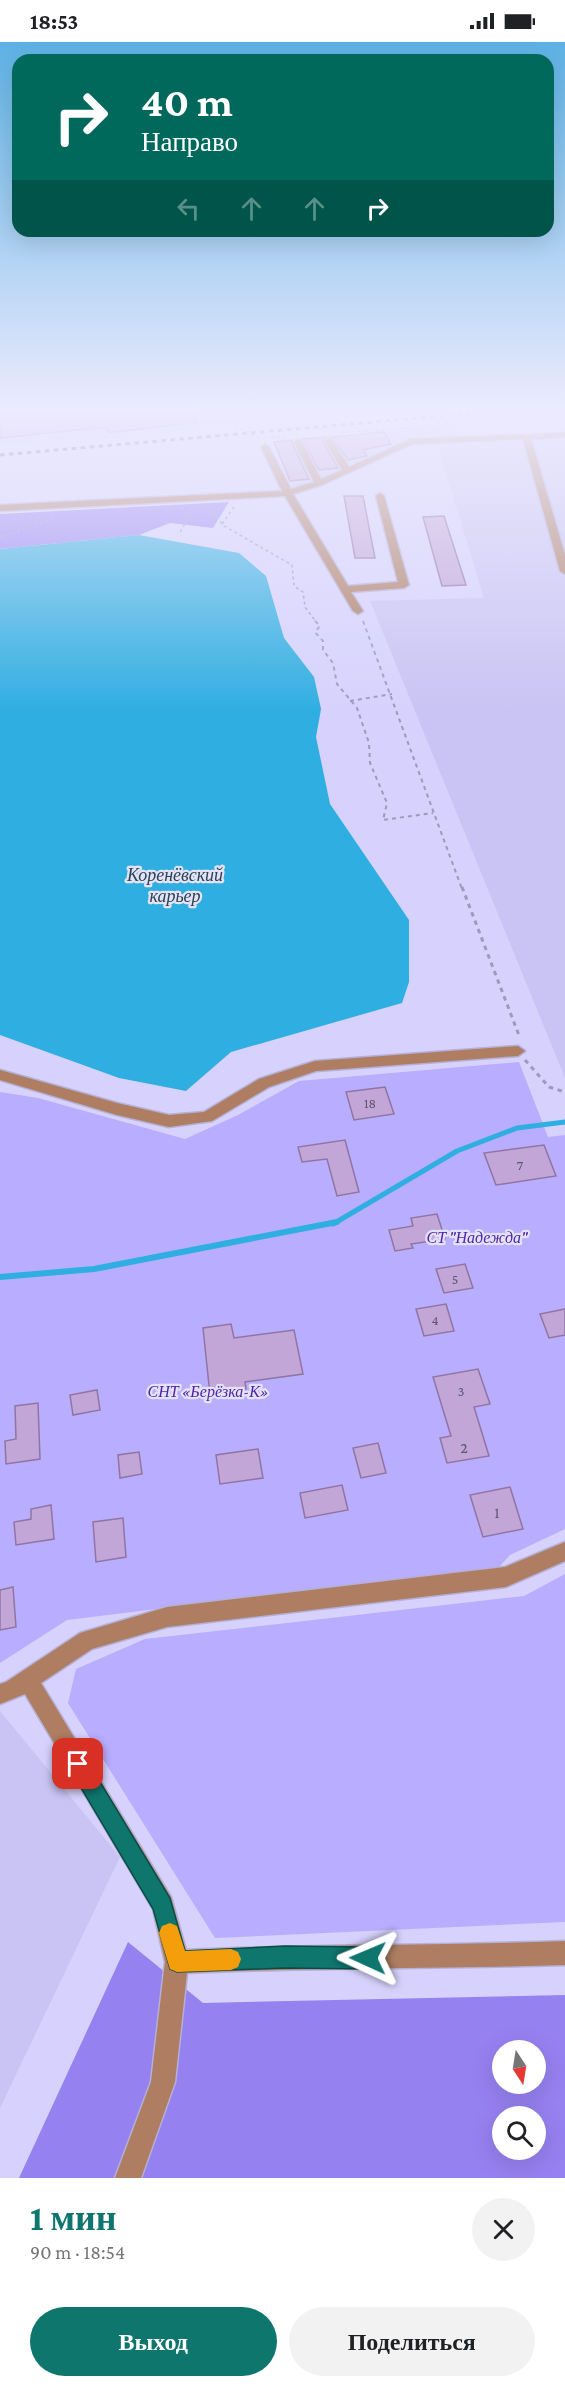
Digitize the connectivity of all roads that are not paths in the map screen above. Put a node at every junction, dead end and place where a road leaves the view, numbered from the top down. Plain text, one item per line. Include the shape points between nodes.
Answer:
1 (299, 512) edge
2 (384, 512) edge
3 (548, 512) edge
4 (565, 572) edge
5 (345, 589) junction
6 (358, 611) road end
7 (518, 1051) road end
8 (0, 1075) edge
9 (565, 1551) edge
10 (28, 1680) junction
11 (0, 1694) edge
12 (565, 1953) edge
13 (177, 1962) junction
14 (128, 2178) edge

1 - 5 street
2 - 5 street via 404,585
3 - 4 street
5 - 6 street
7 - 8 street via 315,1066 264,1083 207,1117 169,1120
9 - 10 street via 506,1577 167,1617 87,1640
10 - 11 street
10 - 13 street via 163,1905
12 - 13 street
13 - 14 street via 163,2082

